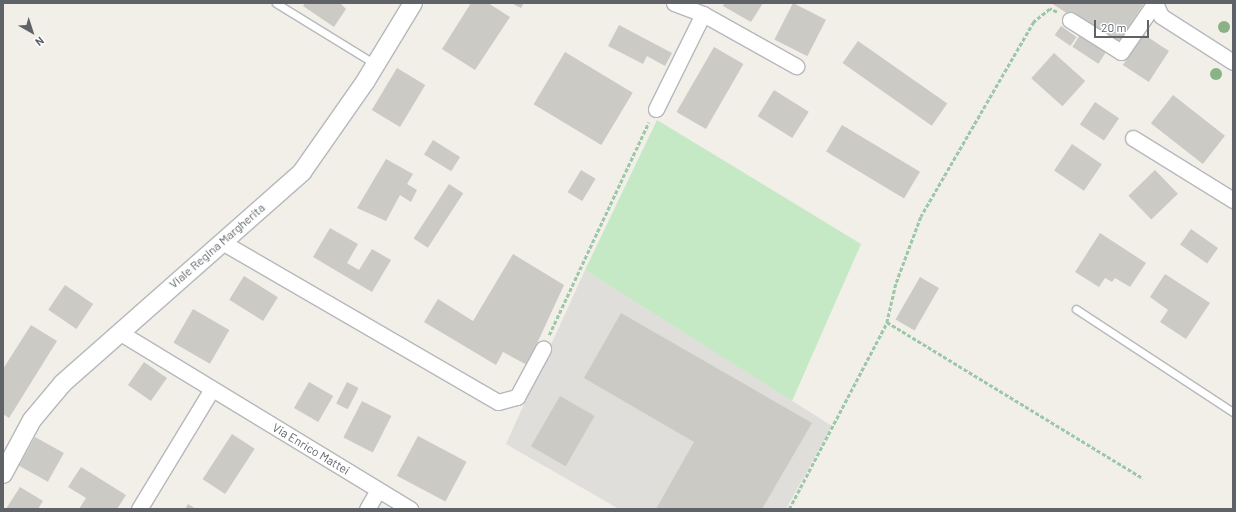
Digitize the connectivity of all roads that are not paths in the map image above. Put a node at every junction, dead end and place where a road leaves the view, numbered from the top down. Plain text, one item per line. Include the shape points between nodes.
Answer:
1 (276, 3) edge
2 (413, 3) edge
3 (674, 3) edge
4 (1154, 4) edge
5 (703, 14) junction
6 (1070, 20) road end
7 (1233, 62) edge
8 (376, 64) junction
9 (796, 66) dead end
10 (656, 109) road end
11 (1133, 138) dead end
12 (1233, 200) edge
13 (222, 242) junction
14 (1076, 309) dead end
15 (119, 332) junction
16 (542, 349) road end
17 (212, 388) junction
18 (1233, 412) edge
19 (3, 474) edge
20 (378, 490) junction
21 (139, 509) edge
22 (367, 509) edge
23 (410, 509) edge

1 - 8 lane
2 - 8 street, Viale Regina Margherita
3 - 5 street
4 - 6 street via 1121,52
4 - 7 street via 1161,16
5 - 9 street
5 - 10 street
8 - 13 street, Viale Regina Margherita via 302,172
11 - 12 street
13 - 15 street, Viale Regina Margherita
13 - 16 street via 498,402 517,397
14 - 18 lane
15 - 17 street, Via Enrico Mattei
15 - 19 street, Viale Regina Margherita via 63,383 36,415
17 - 20 street, Via Enrico Mattei
17 - 21 street
20 - 22 street
20 - 23 street, Via Enrico Mattei

